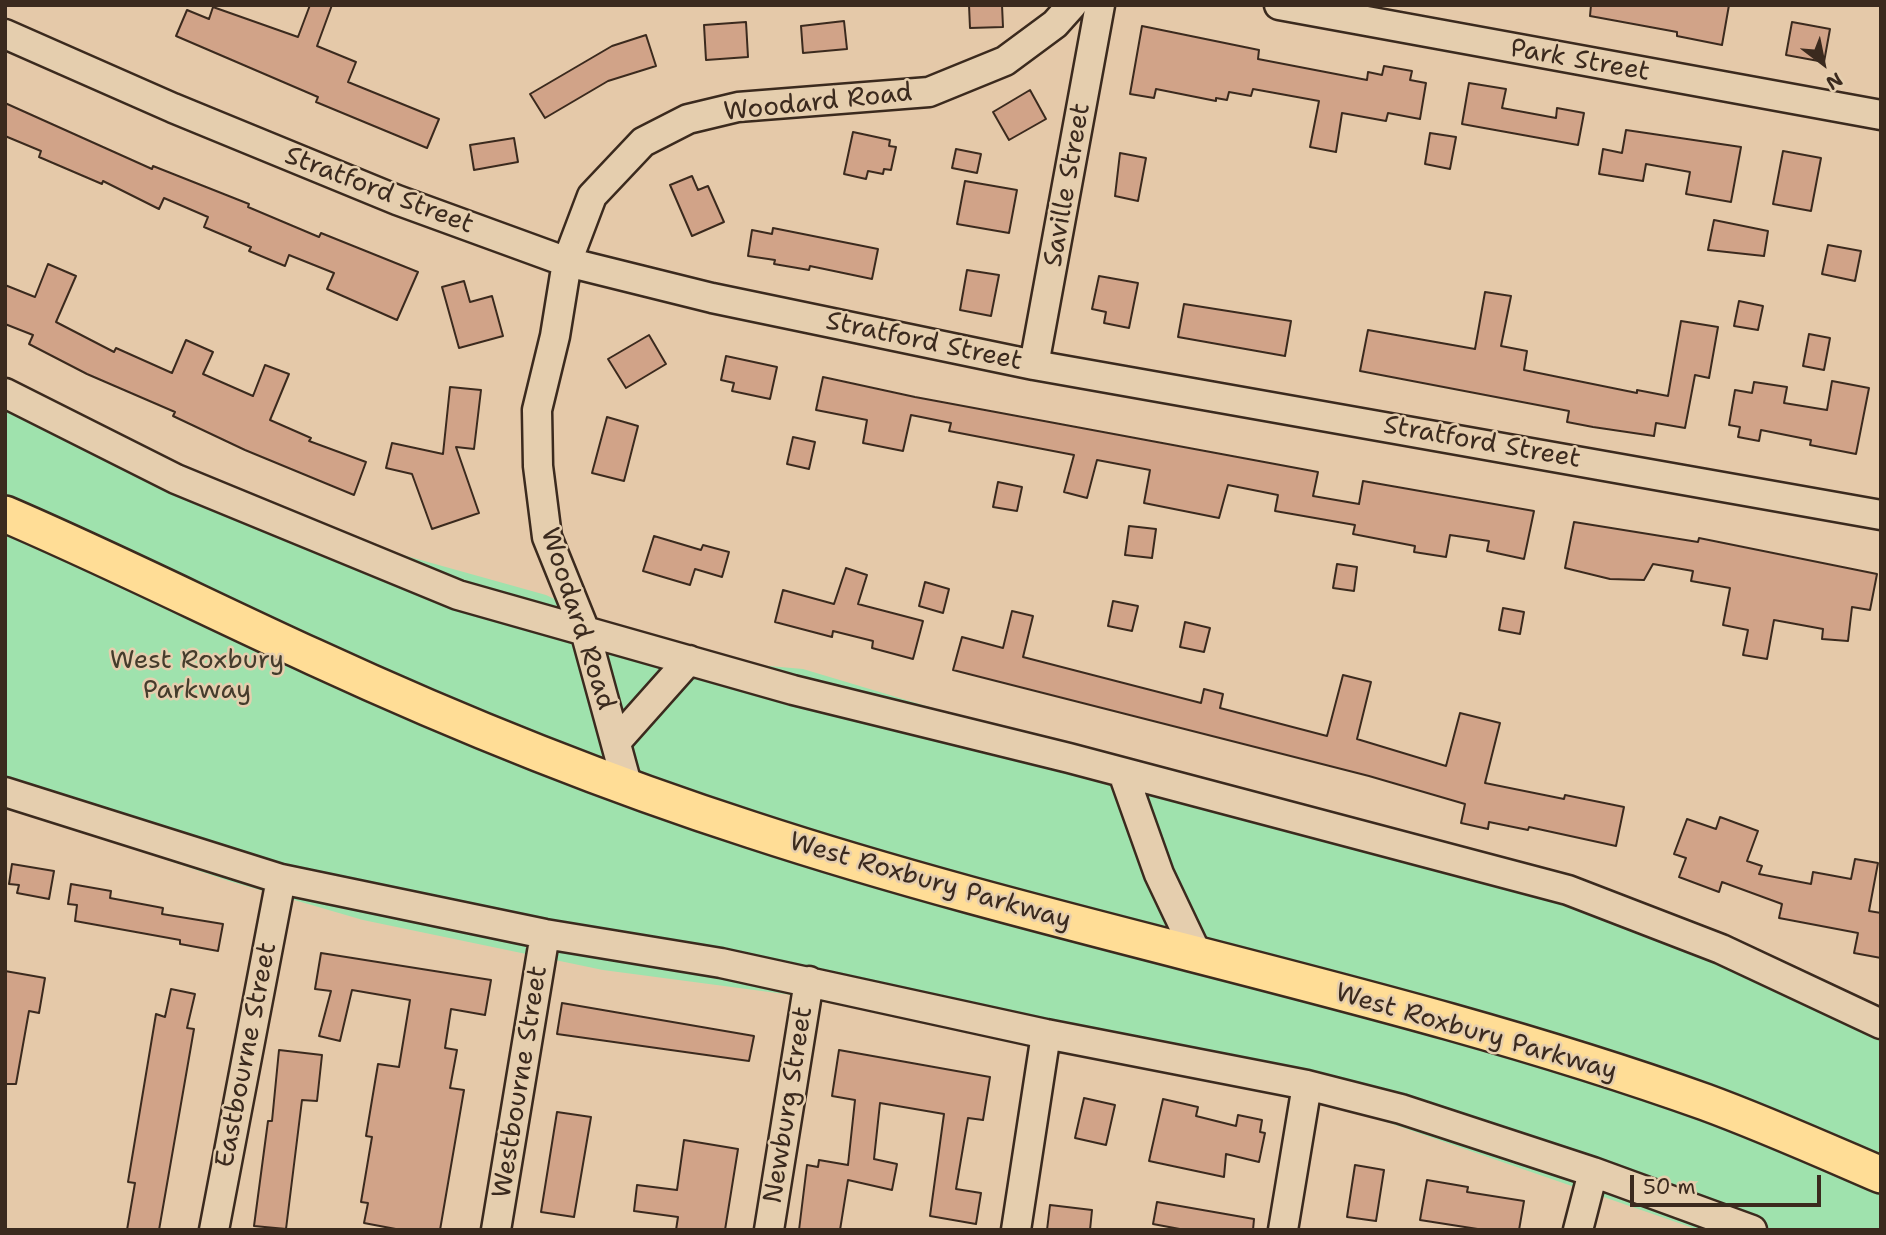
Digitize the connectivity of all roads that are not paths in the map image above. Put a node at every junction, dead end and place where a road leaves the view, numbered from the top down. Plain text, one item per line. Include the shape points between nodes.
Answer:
1 (1072, 5) edge
2 (1100, 5) edge
3 (1279, 5) edge
4 (5, 34) edge
5 (1881, 115) edge
6 (567, 262) junction
7 (1034, 365) junction
8 (8, 394) edge
9 (5, 514) edge
10 (1881, 515) edge
11 (585, 631) junction
12 (689, 660) junction
13 (616, 742) junction
14 (1123, 773) junction
15 (628, 788) junction
16 (5, 792) edge
17 (281, 879) junction
18 (545, 934) junction
19 (1198, 956) junction
20 (809, 981) junction
21 (1881, 1024) edge
22 (1046, 1034) junction
23 (1307, 1085) junction
24 (1593, 1172) junction
25 (1881, 1175) edge
26 (214, 1230) edge
27 (496, 1230) edge
28 (769, 1230) edge
29 (1016, 1230) edge
30 (1283, 1230) edge
31 (1578, 1230) edge
32 (1752, 1230) edge

1 - 6 street, Woodard Road via 1055,24 1005,61 929,92 738,107 688,119 643,142 592,196
2 - 7 street, Saville Street
3 - 5 street, Park Street
4 - 6 street, Stratford Street via 384,195
6 - 7 street, Stratford Street via 712,298
6 - 11 street, Woodard Road via 537,410 537,466 547,537
7 - 10 street, Stratford Street
8 - 11 street via 176,479 458,595
9 - 15 main road, West Roxbury Parkway via 337,667
11 - 12 street
11 - 13 street, Woodard Road
12 - 13 street
12 - 14 street
13 - 15 street, Woodard Road
14 - 19 street via 1159,874
14 - 21 street via 1568,890 1721,949
15 - 19 main road, West Roxbury Parkway via 933,886
16 - 17 street
17 - 18 street
17 - 26 street, Eastbourne Street
18 - 20 street
18 - 27 street, Westbourne Street
19 - 25 main road, West Roxbury Parkway via 1591,1064 1709,1104
20 - 22 street
20 - 28 street, Newburg Street
22 - 23 street
22 - 29 street
23 - 24 street via 1401,1108
23 - 30 street
24 - 31 street
24 - 32 street

